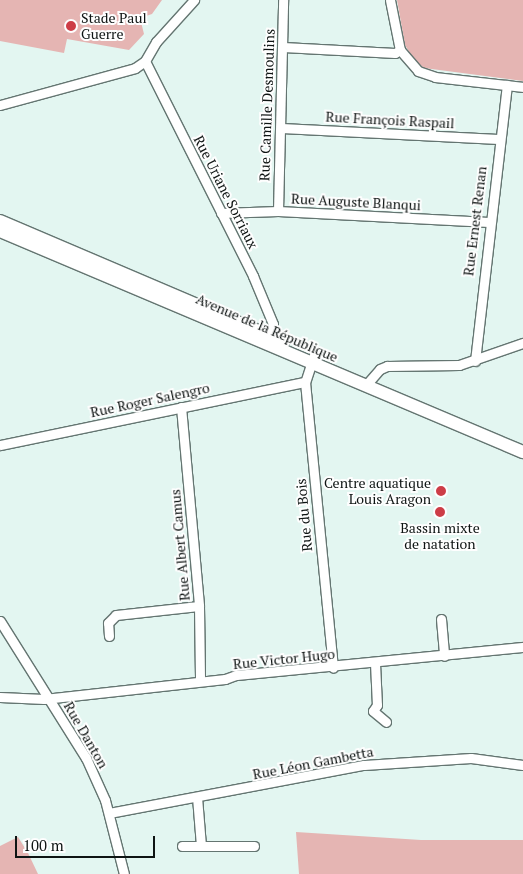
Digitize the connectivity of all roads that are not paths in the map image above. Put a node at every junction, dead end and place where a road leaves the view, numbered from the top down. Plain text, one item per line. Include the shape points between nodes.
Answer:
1 (194, 0) edge
2 (283, 0) edge
3 (390, 0) edge
4 (283, 47) junction
5 (400, 50) junction
6 (145, 61) junction
7 (507, 84) junction
8 (523, 87) edge
9 (0, 105) edge
10 (281, 128) junction
11 (499, 139) junction
12 (278, 211) junction
13 (221, 212) junction
14 (0, 222) edge
15 (489, 222) junction
16 (0, 232) edge
17 (271, 341) junction
18 (523, 344) edge
19 (312, 358) junction
20 (475, 361) junction
21 (305, 382) junction
22 (368, 382) junction
23 (181, 408) junction
24 (523, 442) edge
25 (0, 445) edge
26 (523, 452) edge
27 (199, 606) junction
28 (441, 619) dead end
29 (0, 621) edge
30 (109, 636) dead end
31 (523, 647) edge
32 (444, 656) junction
33 (375, 663) junction
34 (333, 668) junction
35 (200, 680) junction
36 (0, 697) edge
37 (48, 698) junction
38 (386, 722) dead end
39 (523, 765) edge
40 (197, 798) junction
41 (109, 813) junction
42 (182, 846) dead end
43 (201, 846) junction
44 (254, 846) dead end
45 (124, 874) edge

1 - 6 street via 156,42
2 - 4 street, Rue Camille Desmoulins
3 - 5 street
4 - 5 street via 395,53
4 - 10 street, Rue Camille Desmoulins
5 - 7 street via 411,66 425,75
6 - 9 street via 125,71
6 - 13 street, Rue Uriane Sorriaux
7 - 8 street
7 - 11 street, Rue Ernest Renan
10 - 11 street, Rue François Raspail
10 - 12 street, Rue Camille Desmoulins
11 - 15 street, Rue Ernest Renan
12 - 13 street, Rue Auguste Blanqui
12 - 15 street, Rue Auguste Blanqui
13 - 17 street, Rue Uriane Sorriaux via 268,311 273,324
14 - 17 main road, Avenue de la République
15 - 20 street, Rue Ernest Renan
16 - 17 main road, Avenue de la République via 258,343
17 - 19 main road, Avenue de la République
18 - 20 street
19 - 21 street, Rue du Bois
19 - 22 main road, Avenue de la République
20 - 22 street via 447,366 387,366
21 - 23 street, Rue Roger Salengro
21 - 34 street, Rue du Bois
22 - 24 main road, Avenue de la République
22 - 26 main road, Avenue de la République
23 - 25 street, Rue Roger Salengro
23 - 27 street, Rue Albert Camus
27 - 30 street via 116,615 108,623
27 - 35 street, Rue Albert Camus
28 - 32 street
29 - 37 street, Rue Danton
31 - 32 street, Rue Victor Hugo
32 - 33 street, Rue Victor Hugo
33 - 34 street, Rue Victor Hugo
33 - 38 street via 377,705 373,711
34 - 35 street, Rue Victor Hugo
35 - 37 street, Rue Victor Hugo
36 - 37 street, Rue Victor Hugo
37 - 41 street, Rue Danton via 86,758
39 - 40 street, Rue Léon Gambetta via 471,758 364,765
40 - 41 street, Rue Léon Gambetta
40 - 43 street
41 - 45 street, Rue Danton
42 - 43 street
43 - 44 street

